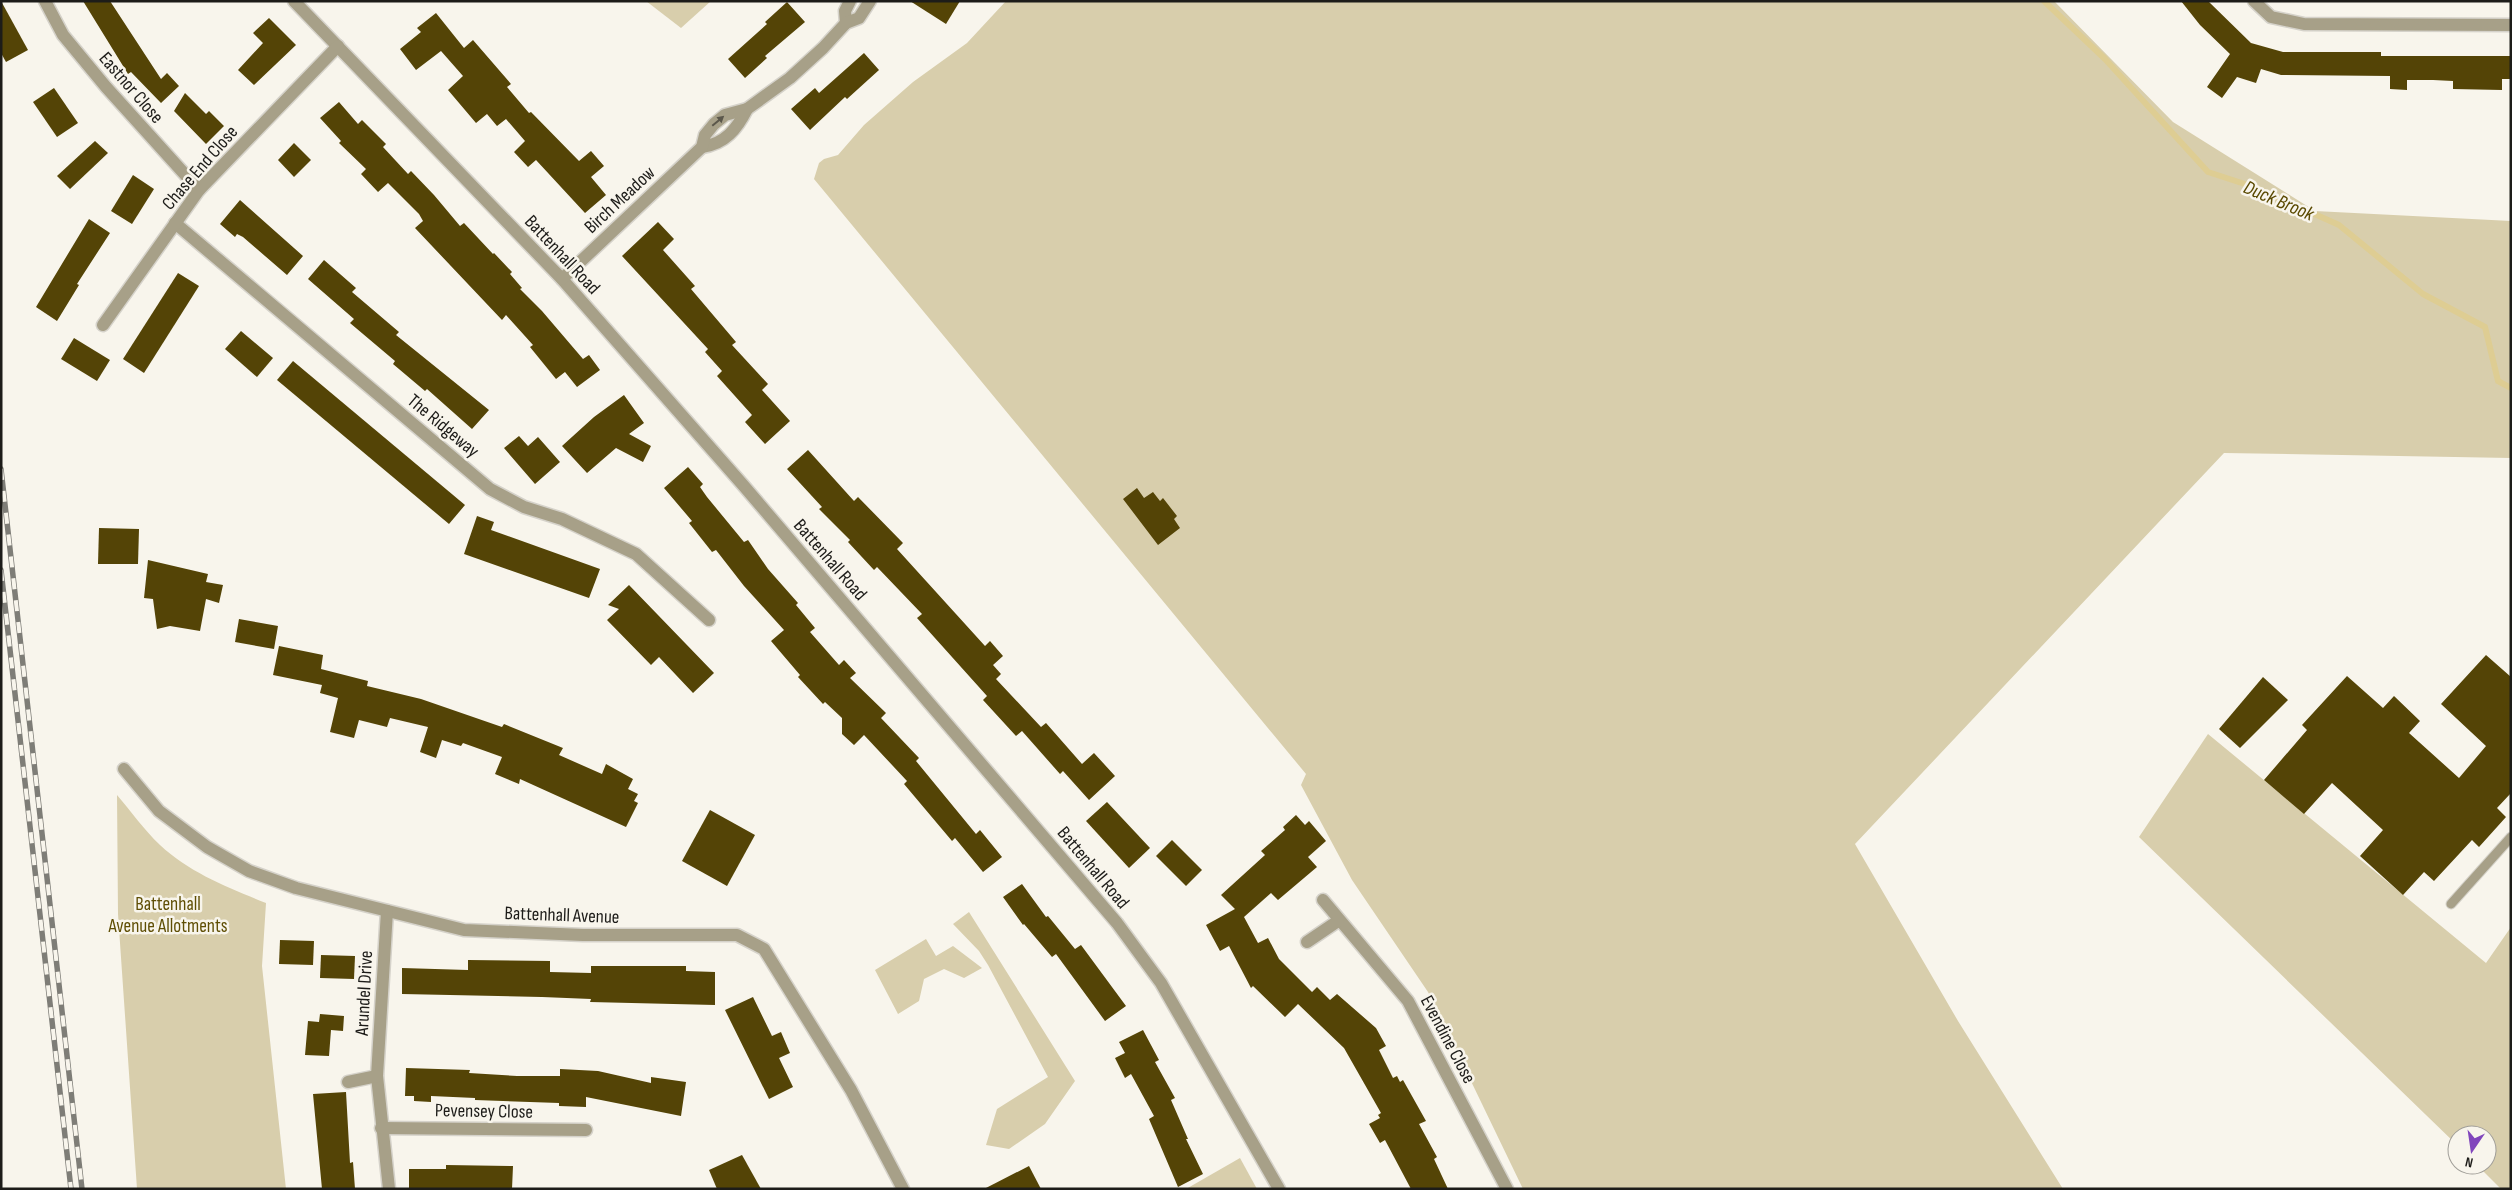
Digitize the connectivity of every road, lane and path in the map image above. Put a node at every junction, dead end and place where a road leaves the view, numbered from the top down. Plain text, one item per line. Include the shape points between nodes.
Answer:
1 (45, 1) edge
2 (294, 1) edge
3 (850, 1) edge
4 (870, 1) edge
5 (2254, 1) edge
6 (846, 23) junction
7 (2511, 25) edge
8 (338, 46) junction
9 (747, 109) junction
10 (702, 147) junction
11 (199, 190) junction
12 (175, 223) junction
13 (562, 278) junction
14 (103, 325) dead end
15 (710, 620) dead end
16 (124, 769) dead end
17 (2511, 837) edge
18 (1323, 900) dead end
19 (2451, 904) dead end
20 (387, 911) junction
21 (1338, 921) junction
22 (1306, 942) dead end
23 (377, 1076) junction
24 (348, 1082) dead end
25 (381, 1128) junction
26 (586, 1130) dead end
27 (389, 1189) edge
28 (904, 1189) edge
29 (1279, 1189) edge
30 (1507, 1189) edge

1 - 11 street, Eastnor Close via 63,35
2 - 8 street, Battenhall Road
3 - 6 street
4 - 6 street, Birch Meadow via 859,18
5 - 7 street via 2271,17 2304,24
6 - 9 street, Birch Meadow via 790,78
8 - 11 street, Chase End Close
8 - 13 street, Battenhall Road
9 - 10 street, Birch Meadow via 734,131 712,146
10 -> 9 street, Birch Meadow via 705,135 714,124 725,115
10 - 13 street, Birch Meadow
11 - 12 street, Chase End Close
12 - 14 street, Chase End Close
12 - 15 street, The Ridgeway via 490,488 524,507 562,519 636,554
13 - 29 street, Battenhall Road via 1118,923 1161,983
16 - 20 street, Battenhall Avenue via 158,811 207,847 249,871 296,888
17 - 19 lane
18 - 21 street, Evendine Close
20 - 23 street, Arundel Drive
20 - 28 street, Battenhall Avenue via 464,930 583,935 736,935 764,950 851,1090
21 - 22 street
21 - 30 street, Evendine Close via 1408,1002
23 - 24 street
23 - 25 street, Arundel Drive
25 - 26 street, Pevensey Close
25 - 27 street, Arundel Drive

